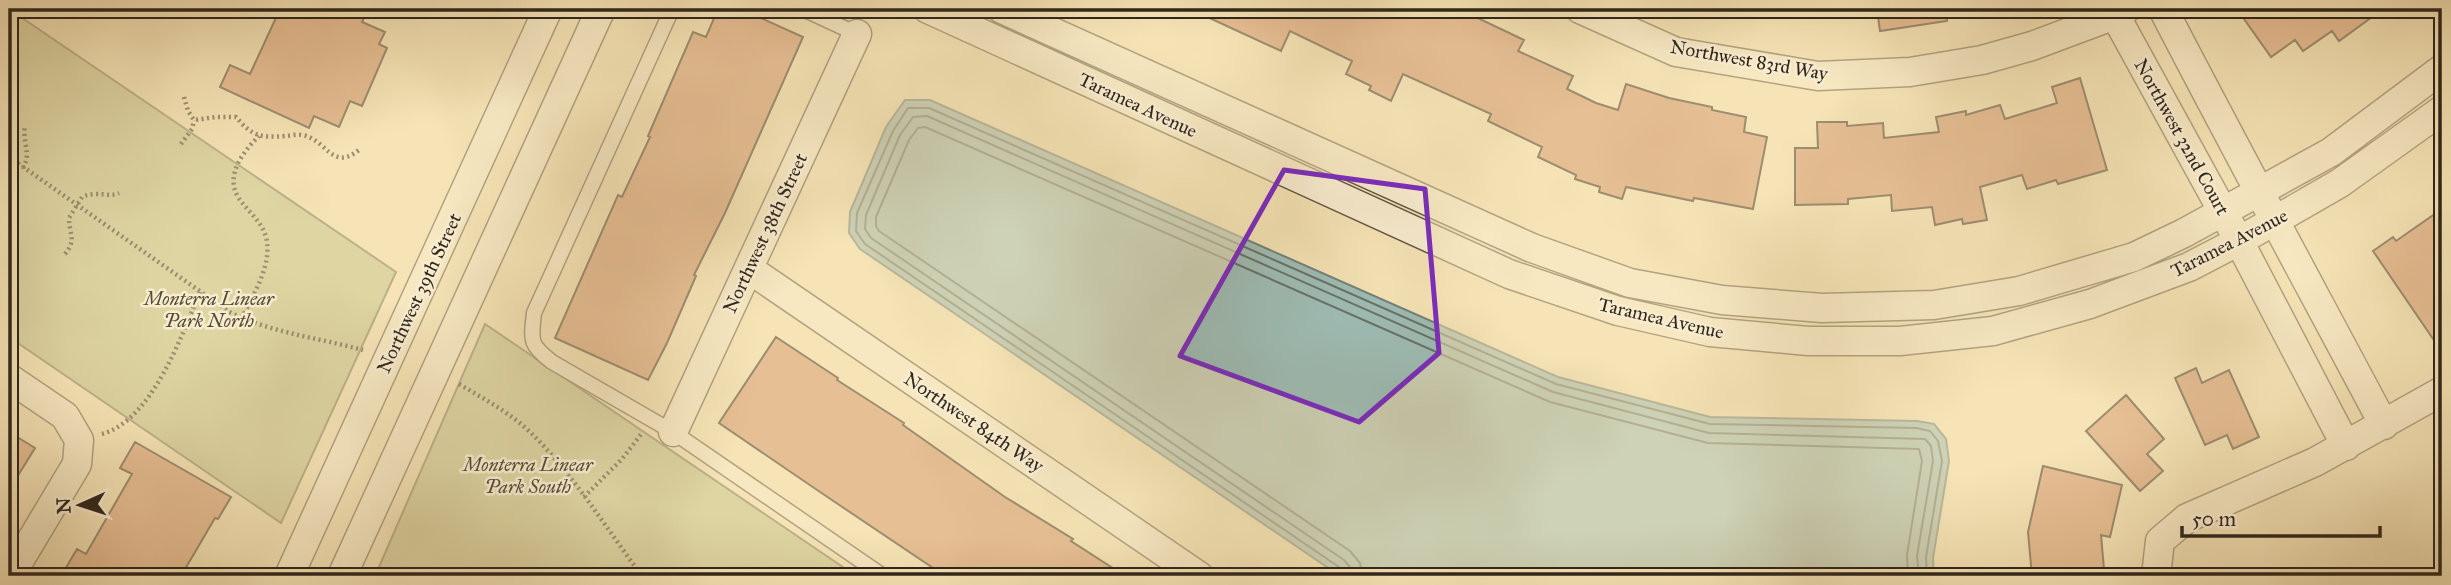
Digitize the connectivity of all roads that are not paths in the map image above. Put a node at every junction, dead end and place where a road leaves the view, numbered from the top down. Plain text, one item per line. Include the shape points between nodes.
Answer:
1 (548, 9) edge
2 (601, 9) edge
3 (672, 9) edge
4 (803, 9) edge
5 (928, 9) edge
6 (1002, 9) edge
7 (1580, 9) edge
8 (2163, 9) edge
9 (2120, 12) edge
10 (857, 34) joint
11 (2442, 69) edge
12 (2442, 110) edge
13 (2258, 191) junction
14 (2223, 211) junction
15 (2275, 220) junction
16 (2239, 241) junction
17 (749, 269) junction
18 (9, 378) edge
19 (2442, 391) edge
20 (2384, 425) junction
21 (673, 432) junction
22 (2346, 446) junction
23 (10, 576) edge
24 (289, 576) edge
25 (342, 576) edge
26 (883, 576) edge
27 (1199, 576) edge
28 (2156, 576) edge

1 - 24 street, Northwest 39th Street
2 - 25 street
3 - 21 lane via 534,313 531,339 552,362
4 - 10 lane
5 - 16 street, Taramea Avenue via 1509,274 1618,311 1710,332 1808,341 1900,341 1993,331 2090,304 2189,267
6 - 14 street, Taramea Avenue via 1532,248 1630,283 1722,300 1822,308 1934,304 2019,291 2134,257
7 - 9 street, Northwest 83rd Way via 1676,52 1818,76 1910,72 1982,60
8 - 13 street, Northwest 32nd Court
9 - 14 street, Northwest 32nd Court
10 - 17 street, Northwest 38th Street
11 - 13 street, Taramea Avenue via 2331,152
12 - 15 street, Taramea Avenue via 2340,183
13 - 14 street, Taramea Avenue
13 - 15 street, Northwest 32nd Court
14 - 16 street, Northwest 32nd Court
15 - 16 street, Taramea Avenue
15 - 20 street, Northwest 32nd Court
16 - 22 street, Northwest 32nd Court
17 - 21 street, Northwest 38th Street
17 - 27 street, Northwest 84th Way
18 - 23 street via 91,437
19 - 20 street
20 - 22 street
21 - 26 lane
22 - 28 street via 2187,518 2160,541

